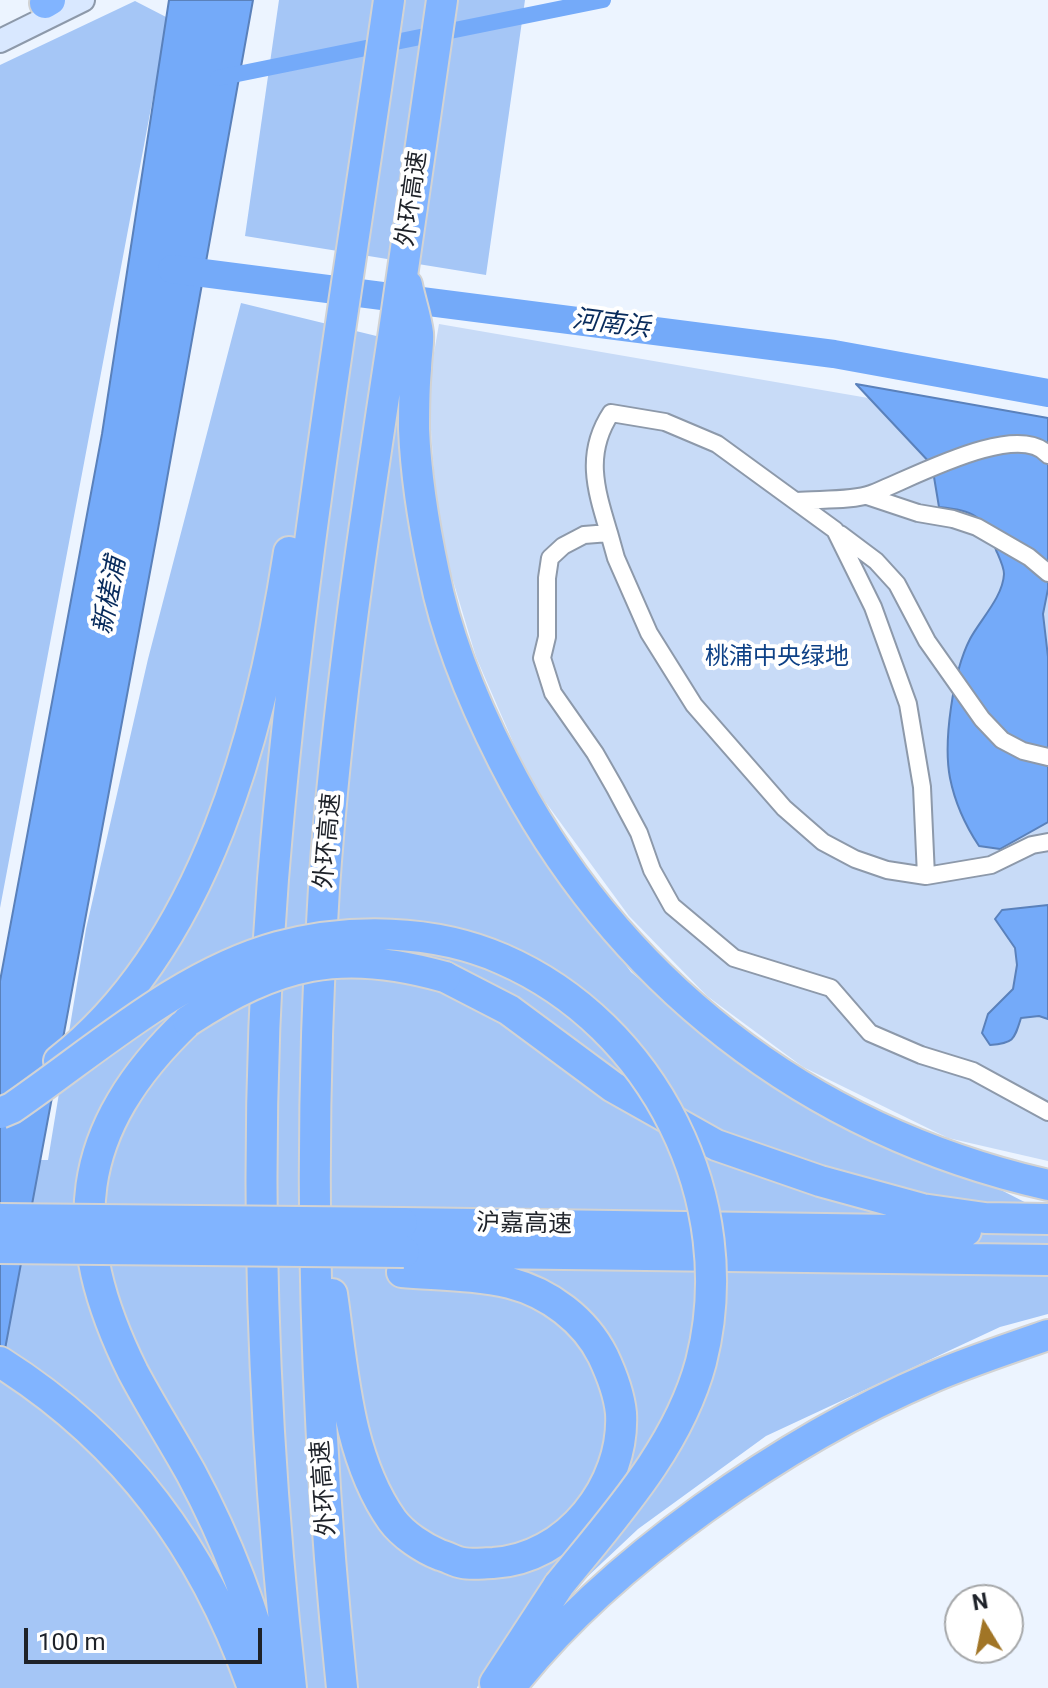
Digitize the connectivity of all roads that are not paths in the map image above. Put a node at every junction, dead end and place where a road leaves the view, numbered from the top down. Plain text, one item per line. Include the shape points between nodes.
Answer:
1 (83, 0) edge
2 (49, 1) edge
3 (441, 3) edge
4 (388, 8) edge
5 (0, 25) edge
6 (0, 41) edge
7 (333, 322) junction
8 (406, 332) junction
9 (1048, 455) edge
10 (867, 496) junction
11 (797, 501) junction
12 (835, 530) junction
13 (609, 533) junction
14 (1048, 573) edge
15 (1048, 757) edge
16 (1048, 834) edge
17 (1040, 844) edge
18 (926, 876) junction
19 (0, 1105) edge
20 (1048, 1112) edge
21 (0, 1113) edge
22 (1048, 1185) edge
23 (0, 1219) edge
24 (1048, 1219) edge
25 (315, 1229) junction
26 (1048, 1232) edge
27 (0, 1248) edge
28 (403, 1249) junction
29 (1048, 1260) edge
30 (1048, 1335) edge
31 (0, 1362) edge
32 (253, 1688) edge
33 (273, 1688) edge
34 (291, 1688) edge
35 (342, 1688) edge
36 (492, 1688) edge
37 (510, 1688) edge

1 - 6 street
2 - 5 street
3 - 8 highway, 外环高速 via 403,269
4 - 7 highway via 369,140 352,163
7 - 19 highway via 265,686 204,865 152,961 113,1010 63,1058
7 - 34 highway via 287,722 263,1061 268,1398
8 - 22 highway via 420,496 456,654 525,803 569,872 620,937 680,997 752,1055 831,1103 914,1144 995,1173
8 - 25 highway, 外环高速 via 363,531 339,726 324,886
9 - 10 street via 1026,443 971,452
10 - 11 street
10 - 14 street via 977,527
11 - 12 street
11 - 13 street via 717,444 665,422 611,413 593,464
12 - 15 street via 897,584 927,641 982,719 1002,740
12 - 18 street via 873,607 908,704 922,787
13 - 18 street via 649,633 673,673 694,705 784,808 823,842 855,859
13 - 20 street via 584,535 550,558 542,658 553,693 615,788 672,906 734,958 831,988 870,1033 973,1071
16 - 17 street
17 - 18 street via 991,865
21 - 36 highway, bridge via 181,990 230,963 332,936 437,940 500,958 551,984 640,1066 679,1133 708,1232 711,1304 700,1363 676,1425 641,1484 559,1585
23 - 28 highway, 沪嘉高速, bridge
24 - 33 highway, bridge via 922,1209 716,1145 613,1087 509,1010 445,977 407,966 331,963 257,981 225,997 158,1049 107,1127 90,1181 89,1234 97,1285 133,1372 192,1474 231,1556
25 - 28 highway via 328,1263 355,1433 369,1482 394,1522 425,1549 465,1564 509,1562 551,1546 584,1518 607,1481 618,1449 621,1412 597,1343 574,1317 545,1297
25 - 35 highway, 外环高速 via 318,1398
26 - 28 highway, 沪嘉高速
27 - 28 highway, bridge
28 - 29 highway, 沪嘉高速
30 - 37 highway via 933,1377 767,1466 719,1498 593,1601
31 - 32 highway via 80,1420 123,1461 164,1512 220,1605

